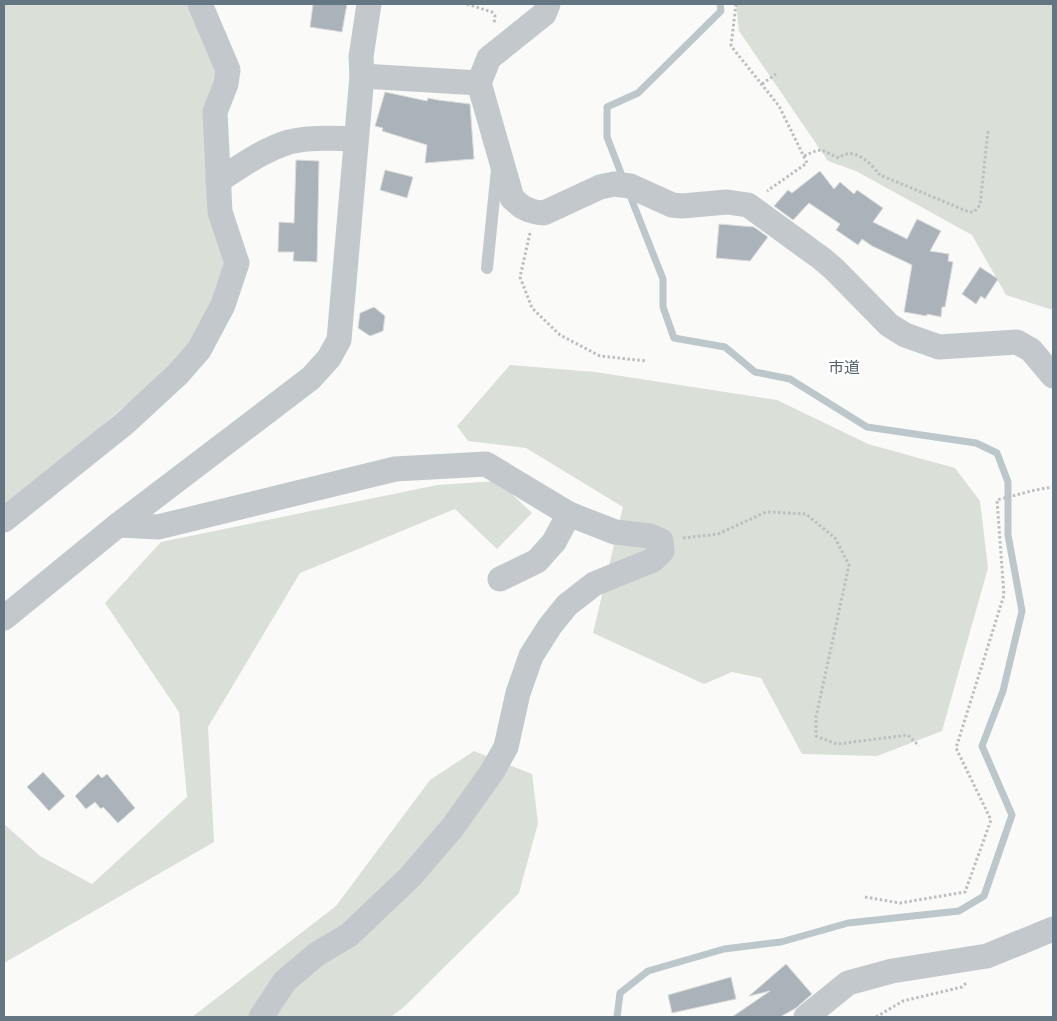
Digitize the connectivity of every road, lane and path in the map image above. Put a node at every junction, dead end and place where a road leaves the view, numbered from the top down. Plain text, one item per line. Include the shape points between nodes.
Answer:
1 (200, 4) edge
2 (369, 4) edge
3 (467, 4) edge
4 (548, 4) edge
5 (736, 4) edge
6 (488, 58) junction
7 (776, 74) dead end
8 (362, 76) junction
9 (479, 83) junction
10 (762, 84) junction
11 (988, 132) dead end
12 (355, 139) junction
13 (499, 152) junction
14 (804, 156) junction
15 (218, 182) junction
16 (748, 205) junction
17 (534, 212) junction
18 (487, 268) dead end
19 (647, 361) dead end
20 (1053, 376) edge
21 (1053, 487) edge
22 (569, 514) junction
23 (4, 520) edge
24 (118, 525) junction
25 (661, 541) junction
26 (500, 579) dead end
27 (4, 618) edge
28 (919, 746) dead end
29 (865, 897) dead end
30 (1053, 929) edge
31 (987, 956) junction
32 (261, 1017) edge
33 (806, 1017) edge
34 (876, 1017) edge

1 - 15 street via 228,70 215,112
2 - 8 street via 361,57
3 - 6 path via 495,16
4 - 6 street via 544,14
5 - 10 path via 731,46
6 - 9 street
7 - 10 path
8 - 9 street
8 - 12 street
9 - 13 street
10 - 14 path via 779,106
11 - 14 path via 980,205 974,212 880,175 860,156 843,155 839,158 822,150
12 - 15 street via 291,141 259,154
12 - 24 street via 338,340 329,358 310,378
13 - 17 street via 512,198 525,210
13 - 18 lane
14 - 16 path via 807,163
15 - 23 street via 220,212 237,263 223,305 200,350 125,423
16 - 17 street via 726,202 682,206 622,185 600,187 544,213
16 - 20 street via 821,258 889,325 905,335 939,347 1017,342 1031,350
17 - 19 path via 520,277 532,308 560,335 600,356
21 - 29 path via 997,500 1004,595 956,748 991,820 965,892 900,903
22 - 24 street via 486,464 395,469 158,527
22 - 25 street via 615,532 650,536
22 - 26 street via 554,542 537,561
24 - 27 street
25 - 28 path via 718,534 766,512 806,514 835,538 848,565 816,717 816,736 837,744 908,735
25 - 32 street via 662,551 653,560 594,584 568,605 550,626 531,656 518,693 506,747 452,828 410,877 349,935 317,954 285,981
30 - 31 street
31 - 33 street via 892,970 848,984
31 - 34 path via 985,965 962,987 903,1001

